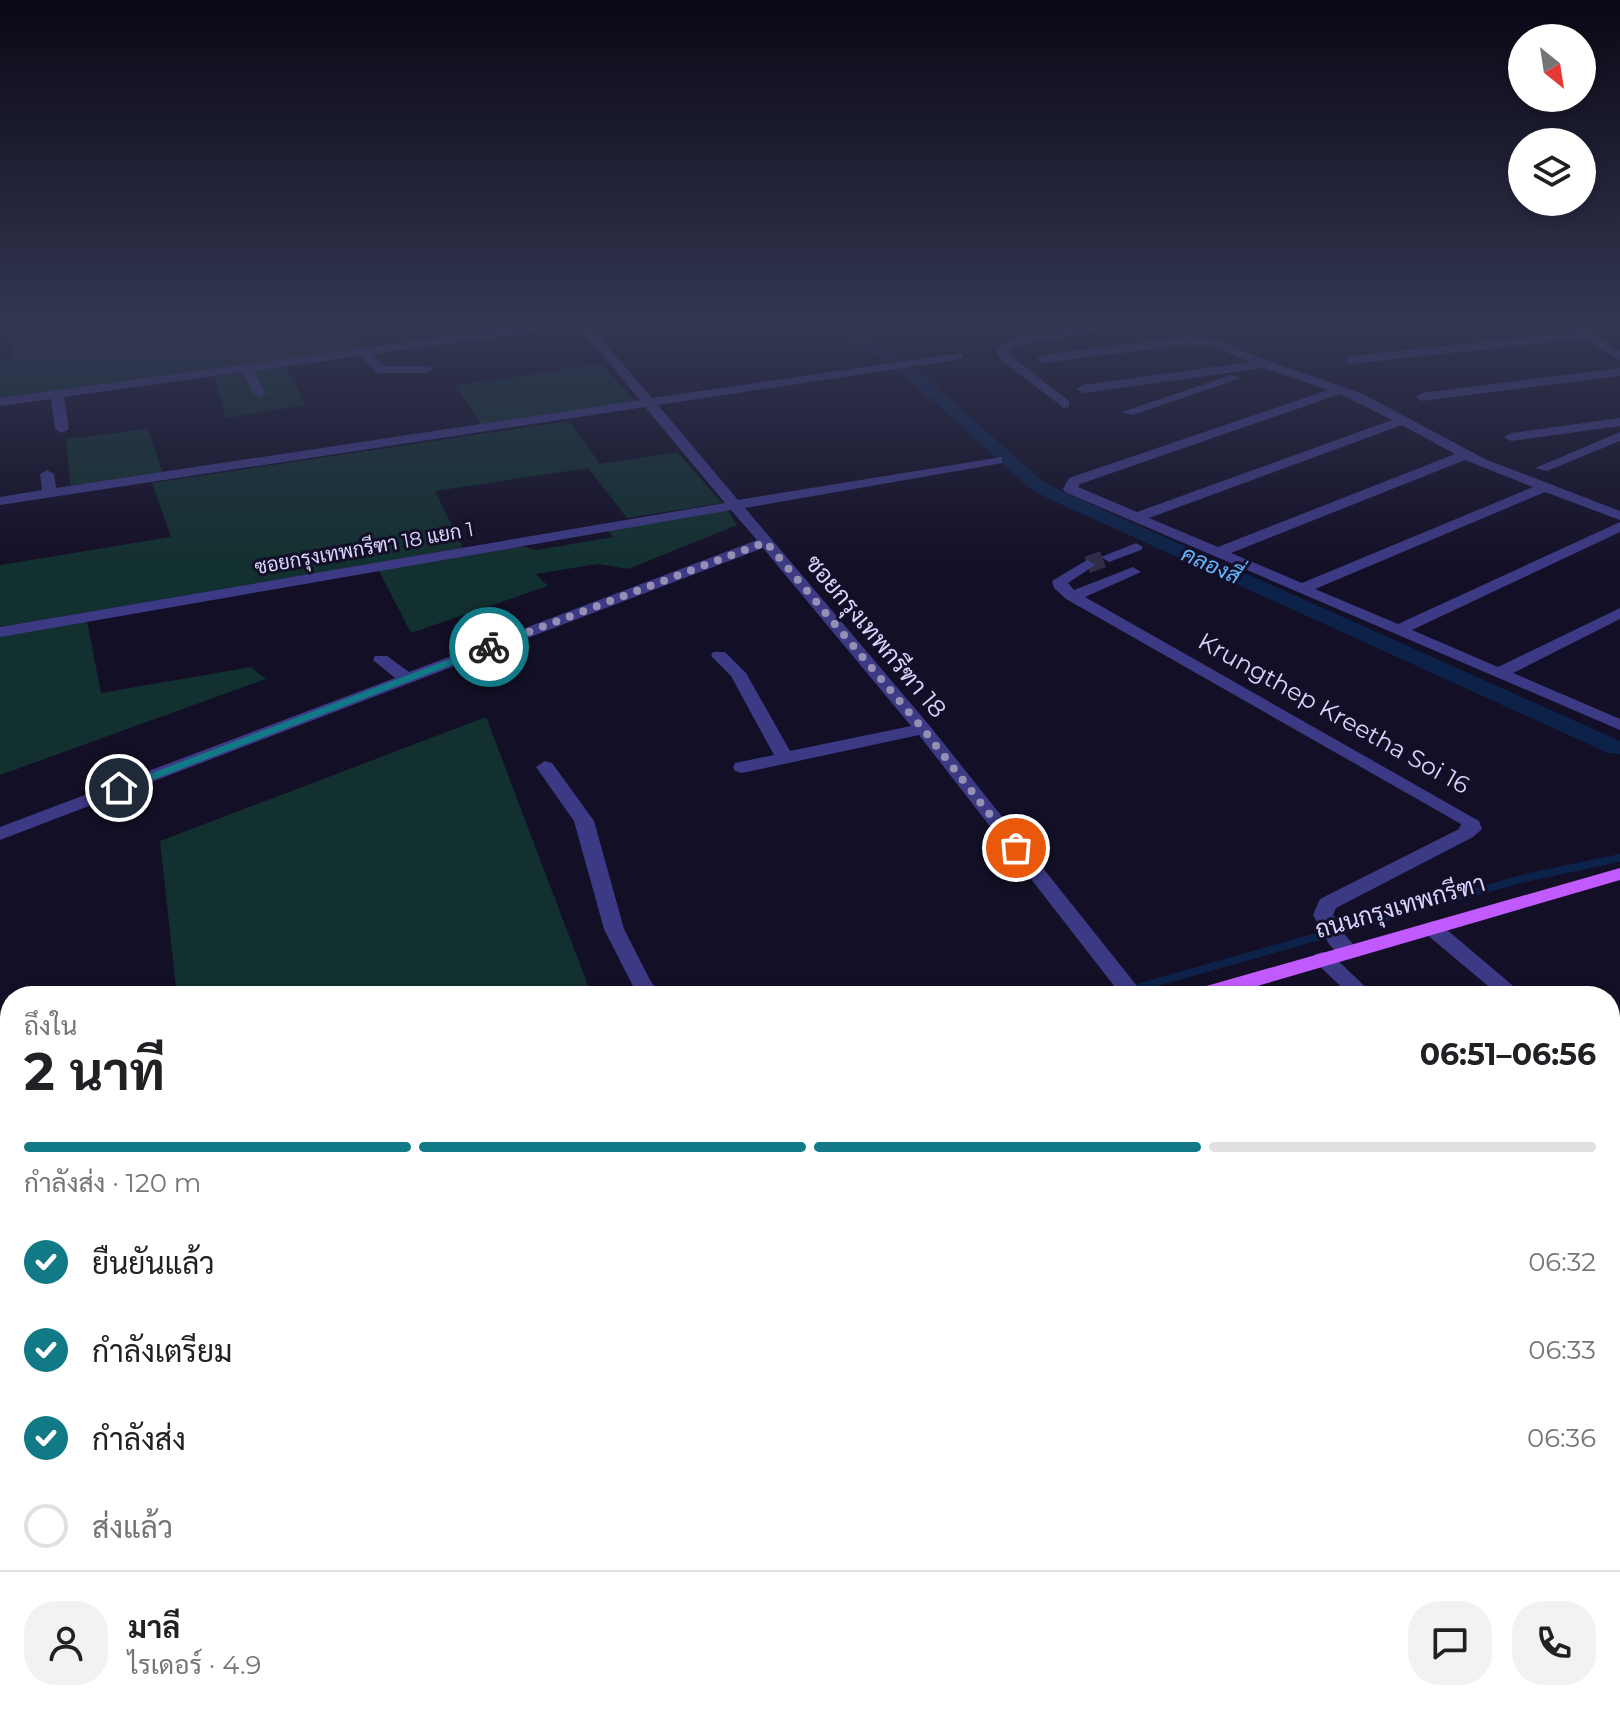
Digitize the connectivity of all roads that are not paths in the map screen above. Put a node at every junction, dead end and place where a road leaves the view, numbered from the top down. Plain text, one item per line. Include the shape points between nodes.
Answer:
1 (59, 408) edge
2 (610, 408) edge
3 (653, 408) edge
4 (1141, 408) edge
5 (1289, 408) edge
6 (1379, 408) edge
7 (1128, 412) dead end
8 (1405, 420) junction
9 (1620, 422) edge
10 (62, 429) dead end
11 (1620, 436) edge
12 (1511, 437) dead end
13 (1465, 455) junction
14 (997, 460) dead end
15 (1542, 468) dead end
16 (47, 474) dead end
17 (1545, 487) junction
18 (50, 494) junction
19 (0, 501) edge
20 (734, 505) junction
21 (1620, 516) edge
22 (1135, 518) junction
23 (1620, 526) edge
24 (766, 542) junction
25 (1136, 547) dead end
26 (1217, 553) junction
27 (1109, 557) tunnel mouth
28 (1087, 565) tunnel mouth
29 (1133, 572) dead end
30 (1301, 589) junction
31 (1072, 596) junction
32 (1620, 613) edge
33 (1398, 630) junction
34 (0, 632) edge
35 (719, 656) dead end
36 (381, 660) dead end
37 (1499, 673) junction
38 (406, 678) junction
39 (249, 716) dead end
40 (1615, 718) edge
41 (923, 729) junction
42 (267, 731) junction
43 (785, 758) junction
44 (545, 767) dead end
45 (742, 767) dead end
46 (0, 834) edge
47 (1616, 879) edge
48 (1432, 928) junction
49 (1337, 939) junction
50 (1323, 959) junction
51 (642, 986) edge
52 (1127, 986) edge
53 (1231, 986) edge
54 (1353, 986) edge
55 (1502, 986) edge

1 - 10 street
2 - 18 street
3 - 20 street, ซอยกรุงเทพกรีฑา 18
4 - 7 street
5 - 22 street via 1070,485 1076,493
6 - 8 street
8 - 13 street
8 - 22 street
9 - 12 street
11 - 15 street
13 - 17 street
13 - 26 street
14 - 20 street, ซอยกรุงเทพกรีฑา 18 แยก 1
16 - 18 street
17 - 21 street
17 - 30 street
18 - 19 street
20 - 24 street, ซอยกรุงเทพกรีฑา 18
20 - 34 street, ซอยกรุงเทพกรีฑา 18 แยก 1
22 - 26 street
23 - 33 street
24 - 38 street
24 - 41 street, ซอยกรุงเทพกรีฑา 18
25 - 27 street
26 - 30 street
28 - 31 street via 1060,581
29 - 31 street
30 - 33 street
31 - 49 street, Krungthep Kreetha Soi 16 via 1469,821 1472,829 1466,833 1327,904 1323,915
32 - 37 street
33 - 37 street
35 - 43 street via 738,673
36 - 38 street
37 - 40 street
38 - 42 street
39 - 42 street
41 - 43 street
41 - 52 street, ซอยกรุงเทพกรีฑา 18
42 - 46 street
43 - 45 street
44 - 51 street via 584,821 614,929
47 - 48 main road, ถนนกรุงเทพกรีฑา
48 - 49 main road, ถนนกรุงเทพกรีฑา
48 - 55 street
49 - 50 main road, ถนนกรุงเทพกรีฑา
50 - 53 main road, ถนนกรุงเทพกรีฑา
50 - 54 street

